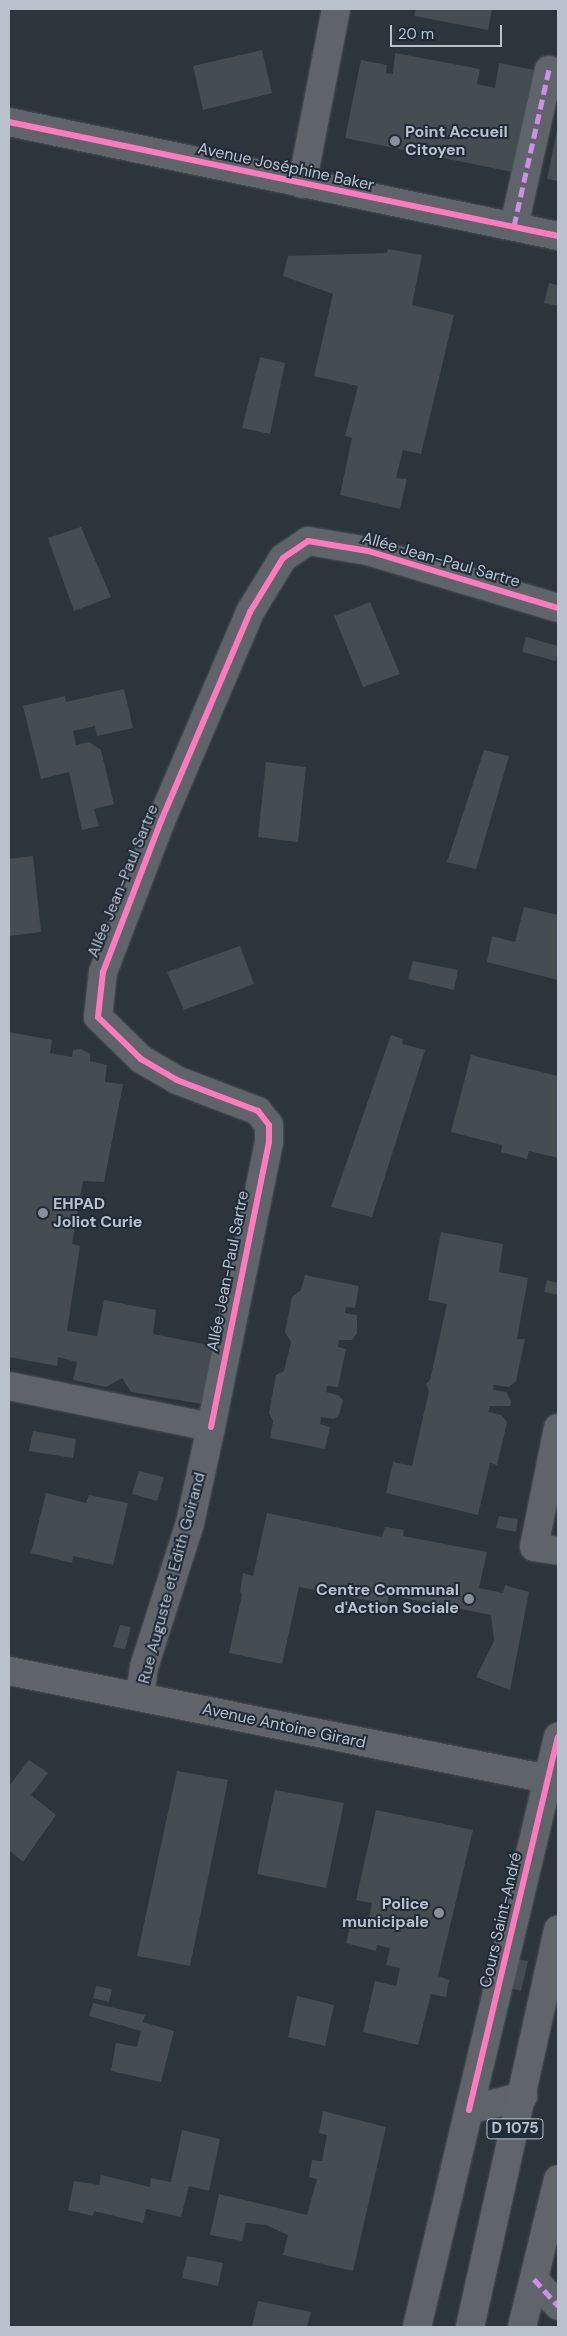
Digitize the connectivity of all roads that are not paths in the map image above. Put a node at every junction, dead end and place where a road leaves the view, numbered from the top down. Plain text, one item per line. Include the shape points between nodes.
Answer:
1 (336, 9) edge
2 (549, 70) dead end
3 (9, 122) edge
4 (302, 184) junction
5 (514, 226) junction
6 (558, 236) edge
7 (558, 608) edge
8 (9, 1386) edge
9 (212, 1427) junction
10 (558, 1428) edge
11 (558, 1551) edge
12 (9, 1671) edge
13 (140, 1696) junction
14 (558, 1736) edge
15 (553, 1780) edge
16 (558, 1930) edge
17 (523, 2096) junction
18 (469, 2110) junction
19 (558, 2179) edge
20 (534, 2279) junction
21 (558, 2306) edge
22 (417, 2327) edge
23 (470, 2327) edge
24 (522, 2327) edge

1 - 4 street
2 - 5 street
3 - 4 street, Avenue Joséphine Baker
4 - 5 street, Avenue Joséphine Baker
5 - 6 street, Avenue Joséphine Baker
7 - 9 street, Allée Jean-Paul Sartre via 368,551 308,541 283,558 250,612 103,972 98,1017 141,1059 177,1080 258,1111 269,1125
8 - 9 street
9 - 13 street, Rue Auguste et Edith Goirand via 190,1523 144,1666
10 - 11 street via 534,1547
12 - 13 street, Avenue Antoine Girard
13 - 15 street, Avenue Antoine Girard
14 - 15 street, Cours Saint-André
15 - 18 street, Cours Saint-André
16 - 17 main road, D 1075
17 - 18 street
17 - 23 main road, D 1075
18 - 22 street, Cours Saint-André
19 - 20 main road
20 - 21 street
20 - 24 main road

